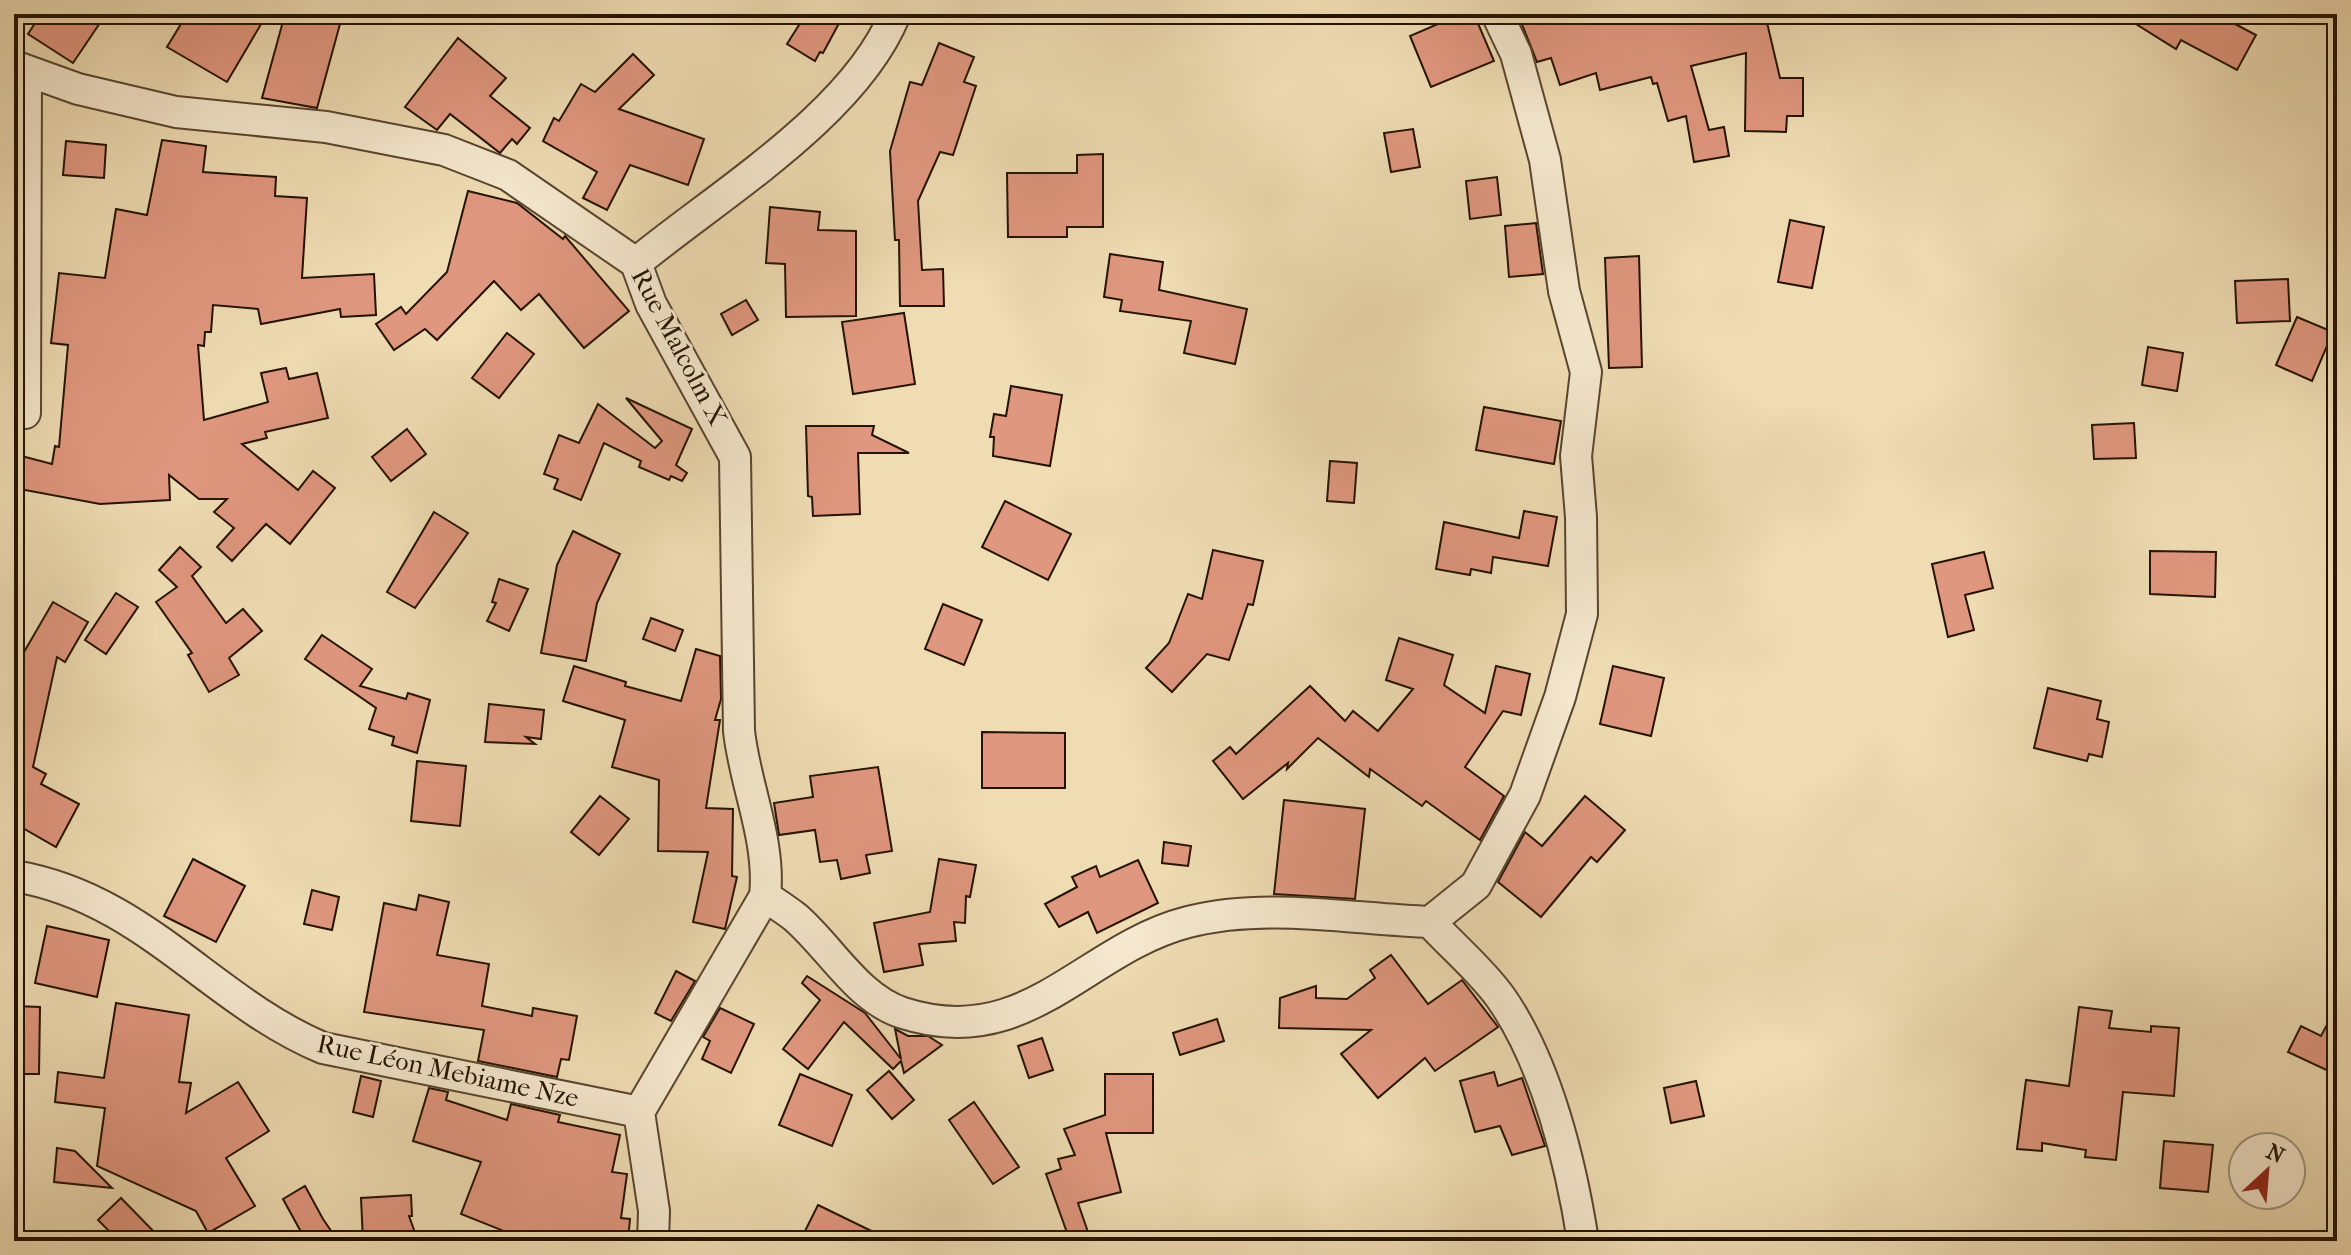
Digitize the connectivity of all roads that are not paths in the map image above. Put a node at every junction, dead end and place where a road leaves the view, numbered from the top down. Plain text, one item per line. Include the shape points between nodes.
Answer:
1 (895, 14) edge
2 (1497, 14) edge
3 (20, 68) edge
4 (636, 263) junction
5 (25, 413) dead end
6 (14, 876) edge
7 (765, 896) junction
8 (1430, 922) junction
9 (639, 1112) junction
10 (653, 1241) edge
11 (1583, 1241) edge

1 - 4 street via 861,69 776,155
2 - 8 street via 1516,54 1545,160 1564,291 1586,372 1576,456 1582,614 1525,795 1476,885
3 - 4 street, Rue Malcolm X via 78,89 176,112 326,127 444,150 508,175
3 - 5 street
4 - 7 street, Rue Malcolm X via 651,304 735,457 739,731 769,866
6 - 9 street, Rue Léon Mebiame Nze via 81,895 117,912 287,1033 323,1048
7 - 8 street via 796,918 874,996 901,1012 965,1023 1000,1018 1038,1001 1147,937 1186,922 1236,912
7 - 9 street
8 - 11 street via 1501,999 1527,1049 1564,1146
9 - 10 street via 654,1211

